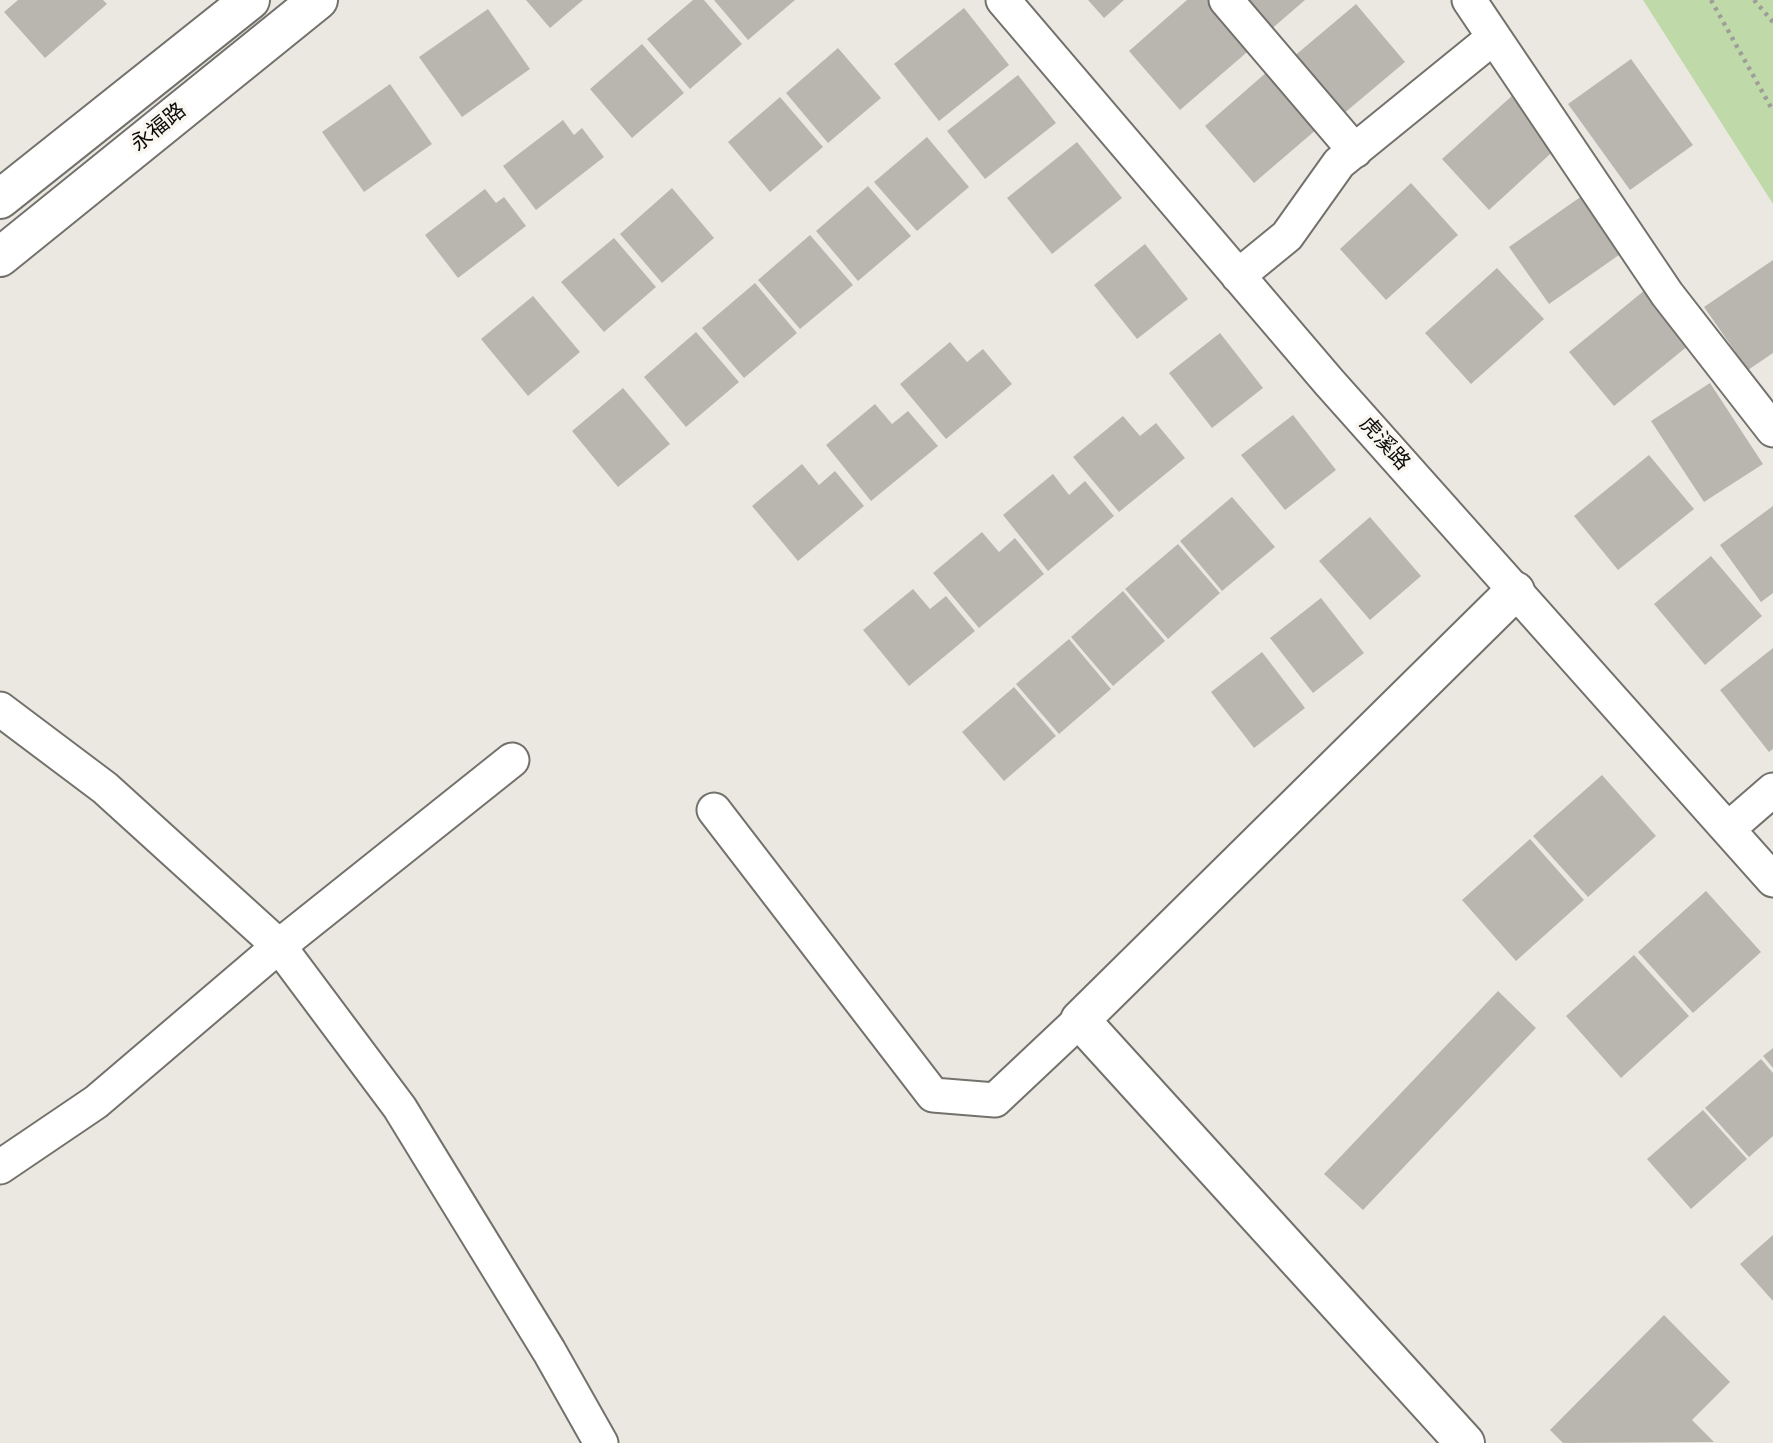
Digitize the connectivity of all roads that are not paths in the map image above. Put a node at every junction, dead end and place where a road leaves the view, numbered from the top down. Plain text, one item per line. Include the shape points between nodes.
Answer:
1 (250, 0) edge
2 (318, 0) edge
3 (1003, 0) edge
4 (1226, 0) edge
5 (1469, 0) edge
6 (1494, 37) junction
7 (1355, 151) junction
8 (0, 199) edge
9 (0, 257) edge
10 (1238, 276) junction
11 (1773, 430) edge
12 (1515, 591) junction
13 (0, 709) edge
14 (512, 760) dead end
15 (1773, 790) edge
16 (714, 810) dead end
17 (1728, 829) junction
18 (1773, 880) edge
19 (279, 946) junction
20 (1080, 1020) junction
21 (0, 1167) edge
22 (601, 1443) edge
23 (1465, 1443) edge

1 - 8 street, 永福路
2 - 9 street, 永福路
3 - 10 street, 虎溪路
4 - 7 street
5 - 6 street
6 - 7 street
6 - 11 street via 1667,294
7 - 10 street via 1339,163 1287,236
10 - 12 street, 虎溪路
12 - 17 street, 虎溪路
12 - 20 street
13 - 19 street via 105,788
14 - 19 street
15 - 17 street
16 - 20 street via 933,1094 995,1100
17 - 18 street, 虎溪路
19 - 21 street via 96,1102
19 - 22 street via 400,1108
20 - 23 street

